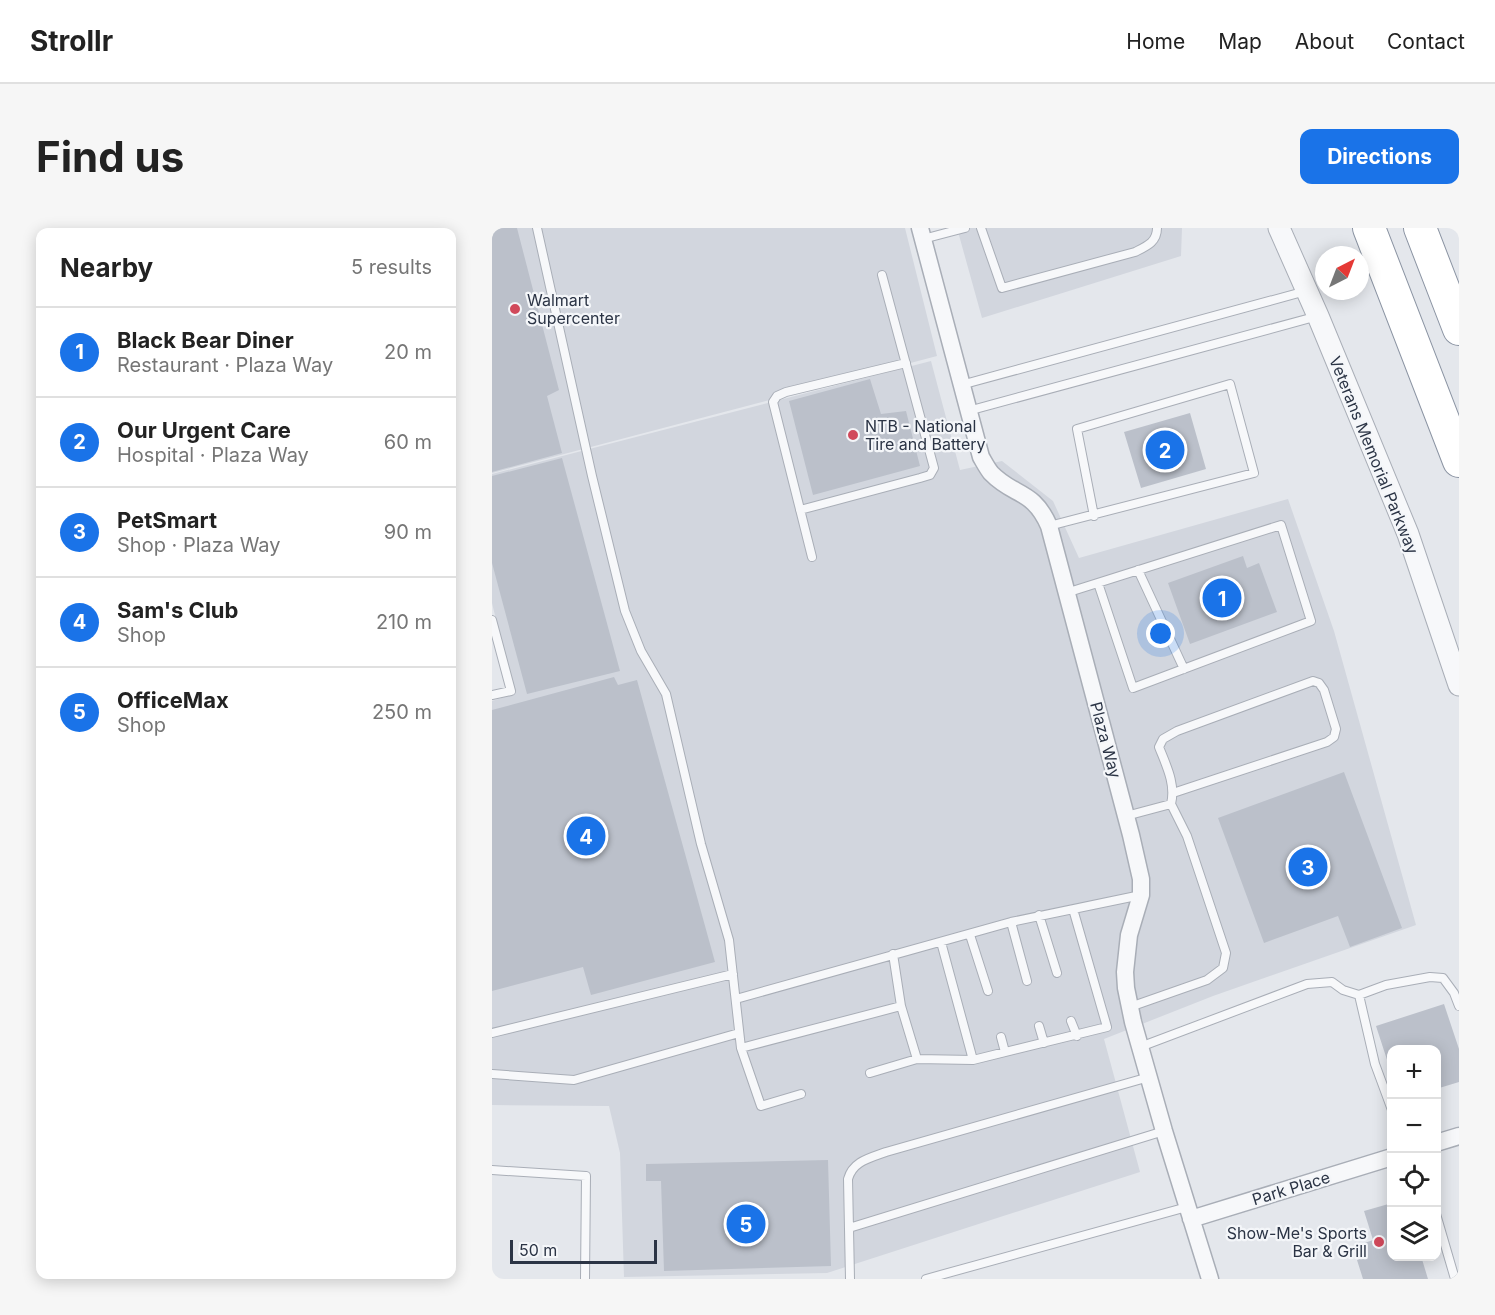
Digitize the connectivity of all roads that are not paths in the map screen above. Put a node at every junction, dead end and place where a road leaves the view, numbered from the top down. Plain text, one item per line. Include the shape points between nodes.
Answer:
1 (537, 228) edge
2 (965, 228) edge
3 (981, 228) edge
4 (1157, 228) edge
5 (1279, 228) edge
6 (1369, 228) edge
7 (1420, 228) edge
8 (921, 234) edge
9 (882, 275) dead end
10 (1306, 290) junction
11 (1318, 316) junction
12 (1459, 329) edge
13 (906, 363) junction
14 (961, 385) junction
15 (968, 411) junction
16 (1459, 461) edge
17 (800, 510) junction
18 (1094, 516) junction
19 (1049, 526) junction
20 (812, 557) dead end
21 (1138, 570) junction
22 (1098, 582) junction
23 (1066, 594) junction
24 (492, 620) edge
25 (1184, 669) junction
26 (1459, 685) edge
27 (492, 695) edge
28 (1173, 793) junction
29 (1171, 804) junction
30 (1126, 816) junction
31 (1140, 895) junction
32 (1073, 909) junction
33 (1039, 915) junction
34 (1011, 922) junction
35 (970, 935) junction
36 (941, 942) junction
37 (893, 954) junction
38 (1057, 973) dead end
39 (733, 974) junction
40 (1027, 981) dead end
41 (988, 992) dead end
42 (1359, 995) junction
43 (736, 999) junction
44 (901, 1006) junction
45 (1459, 1006) edge
46 (1130, 1007) junction
47 (1071, 1021) dead end
48 (1039, 1026) dead end
49 (492, 1033) edge
50 (739, 1033) junction
51 (1077, 1036) junction
52 (1001, 1037) dead end
53 (1044, 1043) junction
54 (1140, 1047) junction
55 (741, 1048) junction
56 (1005, 1052) junction
57 (916, 1059) junction
58 (973, 1060) junction
59 (870, 1073) dead end
60 (492, 1074) edge
61 (1149, 1077) junction
62 (801, 1094) dead end
63 (1388, 1099) edge
64 (1164, 1131) junction
65 (1459, 1136) edge
66 (1441, 1142) edge
67 (1387, 1158) edge
68 (492, 1170) edge
69 (1189, 1213) junction
70 (849, 1228) junction
71 (1441, 1228) edge
72 (585, 1279) edge
73 (850, 1279) edge
74 (926, 1279) edge
75 (1210, 1279) edge
76 (1455, 1279) edge

1 - 39 lane via 626,610 641,651 666,694 701,844 729,940
2 - 8 lane
3 - 4 lane via 1002,288 1136,252 1149,245
5 - 10 street, Veterans Memorial Parkway
6 - 16 highway
7 - 12 highway
8 - 14 street, Plaza Way
9 - 13 lane
10 - 11 street, Veterans Memorial Parkway
10 - 14 lane
11 - 15 lane
11 - 26 street, Veterans Memorial Parkway via 1408,534
13 - 17 lane via 934,468 930,475
13 - 17 lane via 777,396 773,402
14 - 15 street, Plaza Way
15 - 19 street, Plaza Way via 981,457 990,472 1035,502
17 - 20 lane
18 - 18 lane via 1254,473 1230,384 1077,429
18 - 19 lane
19 - 23 street, Plaza Way
21 - 22 lane
21 - 25 lane
21 - 25 lane via 1281,525 1311,621
22 - 23 lane
22 - 25 lane via 1133,688
23 - 30 street, Plaza Way
24 - 27 lane via 511,691
28 - 28 lane via 1159,747 1163,739 1313,681 1324,690 1336,729 1327,742
28 - 29 lane
29 - 30 lane
29 - 46 lane via 1187,836 1226,953 1223,968 1207,980
30 - 31 street, Plaza Way via 1141,879
31 - 32 lane
31 - 46 street, Plaza Way via 1129,935 1125,972
32 - 33 lane
32 - 51 lane via 1107,1027
33 - 34 lane
33 - 38 lane
34 - 35 lane
34 - 40 lane
35 - 36 lane
35 - 41 lane
36 - 37 lane
36 - 58 lane
37 - 43 lane
37 - 44 lane
39 - 43 lane
39 - 49 lane
42 - 45 lane via 1386,985 1443,978
42 - 54 lane via 1332,982 1307,984
42 - 63 lane via 1375,1064
43 - 50 lane
44 - 55 lane
44 - 57 lane
46 - 54 street, Plaza Way
47 - 51 lane
48 - 53 lane
50 - 55 lane
50 - 60 lane via 574,1080
51 - 53 lane
52 - 56 lane
53 - 56 lane
54 - 61 street, Plaza Way
55 - 62 lane via 761,1106
56 - 58 lane
57 - 58 lane
57 - 59 lane
61 - 64 street, Plaza Way
61 - 70 lane via 861,1162 848,1179
64 - 69 street, Plaza Way
64 - 70 lane
65 - 66 street
67 - 69 street, Park Place
68 - 72 lane via 586,1176
69 - 74 lane
69 - 75 street, Plaza Way
70 - 73 lane
71 - 76 lane

